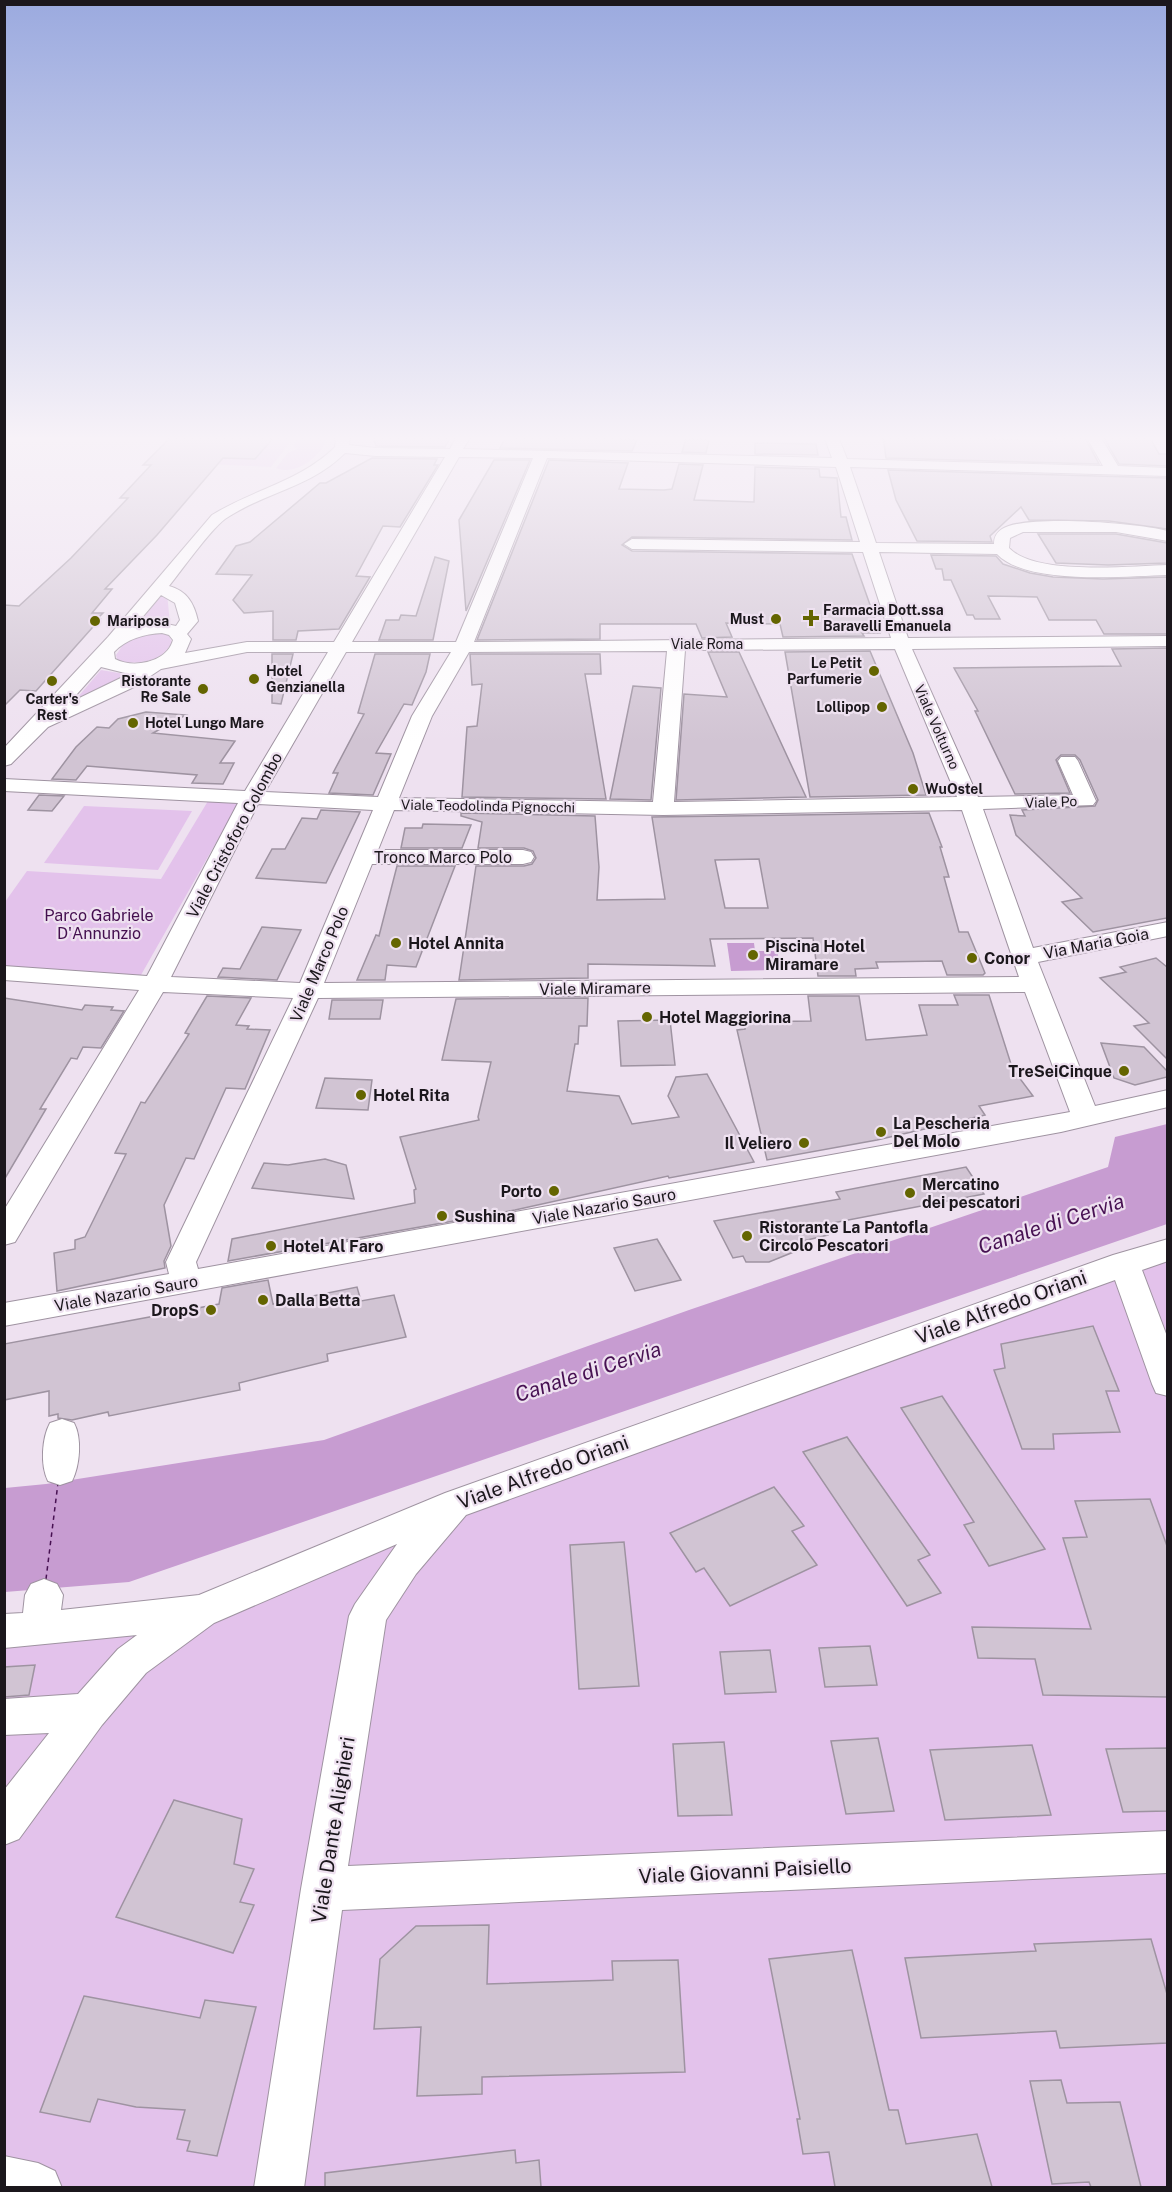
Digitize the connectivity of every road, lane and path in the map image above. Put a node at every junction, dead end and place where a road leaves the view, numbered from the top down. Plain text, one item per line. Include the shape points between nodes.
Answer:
1 (199, 538) edge
2 (405, 538) edge
3 (510, 538) edge
4 (868, 538) edge
5 (1002, 538) edge
6 (632, 544) dead end
7 (871, 547) junction
8 (1001, 549) junction
9 (1167, 570) edge
10 (158, 589) junction
11 (179, 633) junction
12 (1167, 641) edge
13 (901, 643) junction
14 (677, 644) junction
15 (343, 645) junction
16 (109, 646) junction
17 (247, 647) junction
18 (463, 647) junction
19 (157, 664) junction
20 (41, 723) junction
21 (4, 760) edge
22 (1068, 761) dead end
23 (4, 785) edge
24 (251, 798) junction
25 (385, 804) junction
26 (971, 805) junction
27 (663, 809) junction
28 (364, 857) junction
29 (523, 857) dead end
30 (1167, 929) edge
31 (1024, 957) junction
32 (4, 973) edge
33 (154, 984) junction
34 (1035, 984) junction
35 (309, 991) junction
36 (1167, 1098) edge
37 (1073, 1120) junction
38 (4, 1235) edge
39 (1167, 1249) edge
40 (1124, 1263) junction
41 (188, 1282) junction
42 (4, 1315) edge
43 (1167, 1384) edge
44 (62, 1432) dead end
45 (60, 1471) dead end
46 (456, 1503) junction
47 (201, 1611) junction
48 (29, 1618) edge
49 (88, 1712) junction
50 (4, 1717) edge
51 (4, 1825) edge
52 (1167, 1852) edge
53 (323, 1889) junction
54 (4, 2180) edge
55 (38, 2187) edge
56 (279, 2187) edge

1 - 10 street
2 - 15 street, Viale Cristoforo Colombo
3 - 18 street, Viale Marco Polo
4 - 7 street, Viale Volturno
5 - 8 street
6 - 7 street
7 - 8 street
7 - 13 street, Viale Volturno
8 - 9 street via 1033,567 1104,572
10 - 11 street via 181,597 189,621
10 - 16 street
11 - 16 street, Viale Roma via 162,628 144,629
11 - 17 street, Viale Roma
11 - 19 street via 180,650
12 - 13 street, Viale Roma
13 - 14 street, Viale Roma
13 - 26 street, Viale Volturno
14 - 18 street, Viale Roma
14 - 27 street
15 - 17 street, Viale Roma
15 - 18 street, Viale Roma
15 - 24 street, Viale Cristoforo Colombo
16 - 19 street, Viale Roma via 106,662 117,668
16 - 20 street
17 - 19 street, Viale Roma
18 - 25 street, Viale Marco Polo via 422,716
19 - 20 street
20 - 21 street
22 - 26 street, Viale Po via 1086,801
23 - 24 street, Viale Teodolinda Pignocchi
24 - 25 street, Viale Teodolinda Pignocchi
24 - 33 street, Viale Cristoforo Colombo
25 - 27 street, Viale Teodolinda Pignocchi
25 - 28 street, Viale Marco Polo
26 - 27 street, Viale Teodolinda Pignocchi
26 - 31 street, Viale Volturno
28 - 29 street, Tronco Marco Polo
28 - 35 street, Viale Marco Polo
30 - 31 street, Via Maria Goia
31 - 34 street, Viale Volturno
32 - 33 street, Viale Miramare
33 - 35 street, Viale Miramare
33 - 38 street, Viale Cristoforo Colombo
34 - 35 street, Viale Miramare
34 - 37 street, Viale Volturno
35 - 41 street, Viale Marco Polo via 181,1262
36 - 37 street, Viale Nazario Sauro
37 - 41 street, Viale Nazario Sauro
39 - 40 street, Viale Alfredo Oriani
40 - 43 street
40 - 46 street, Viale Alfredo Oriani
41 - 42 street, Viale Nazario Sauro
44 - 45 street
46 - 47 street, Viale Alfredo Oriani
46 - 53 street, Viale Dante Alighieri via 403,1563 368,1616
47 - 48 street
47 - 49 street, Viale Alfredo Oriani via 132,1661
49 - 50 street
49 - 51 street, Viale Alfredo Oriani
52 - 53 street, Viale Giovanni Paisiello
53 - 56 street, Viale Dante Alighieri
54 - 55 street

